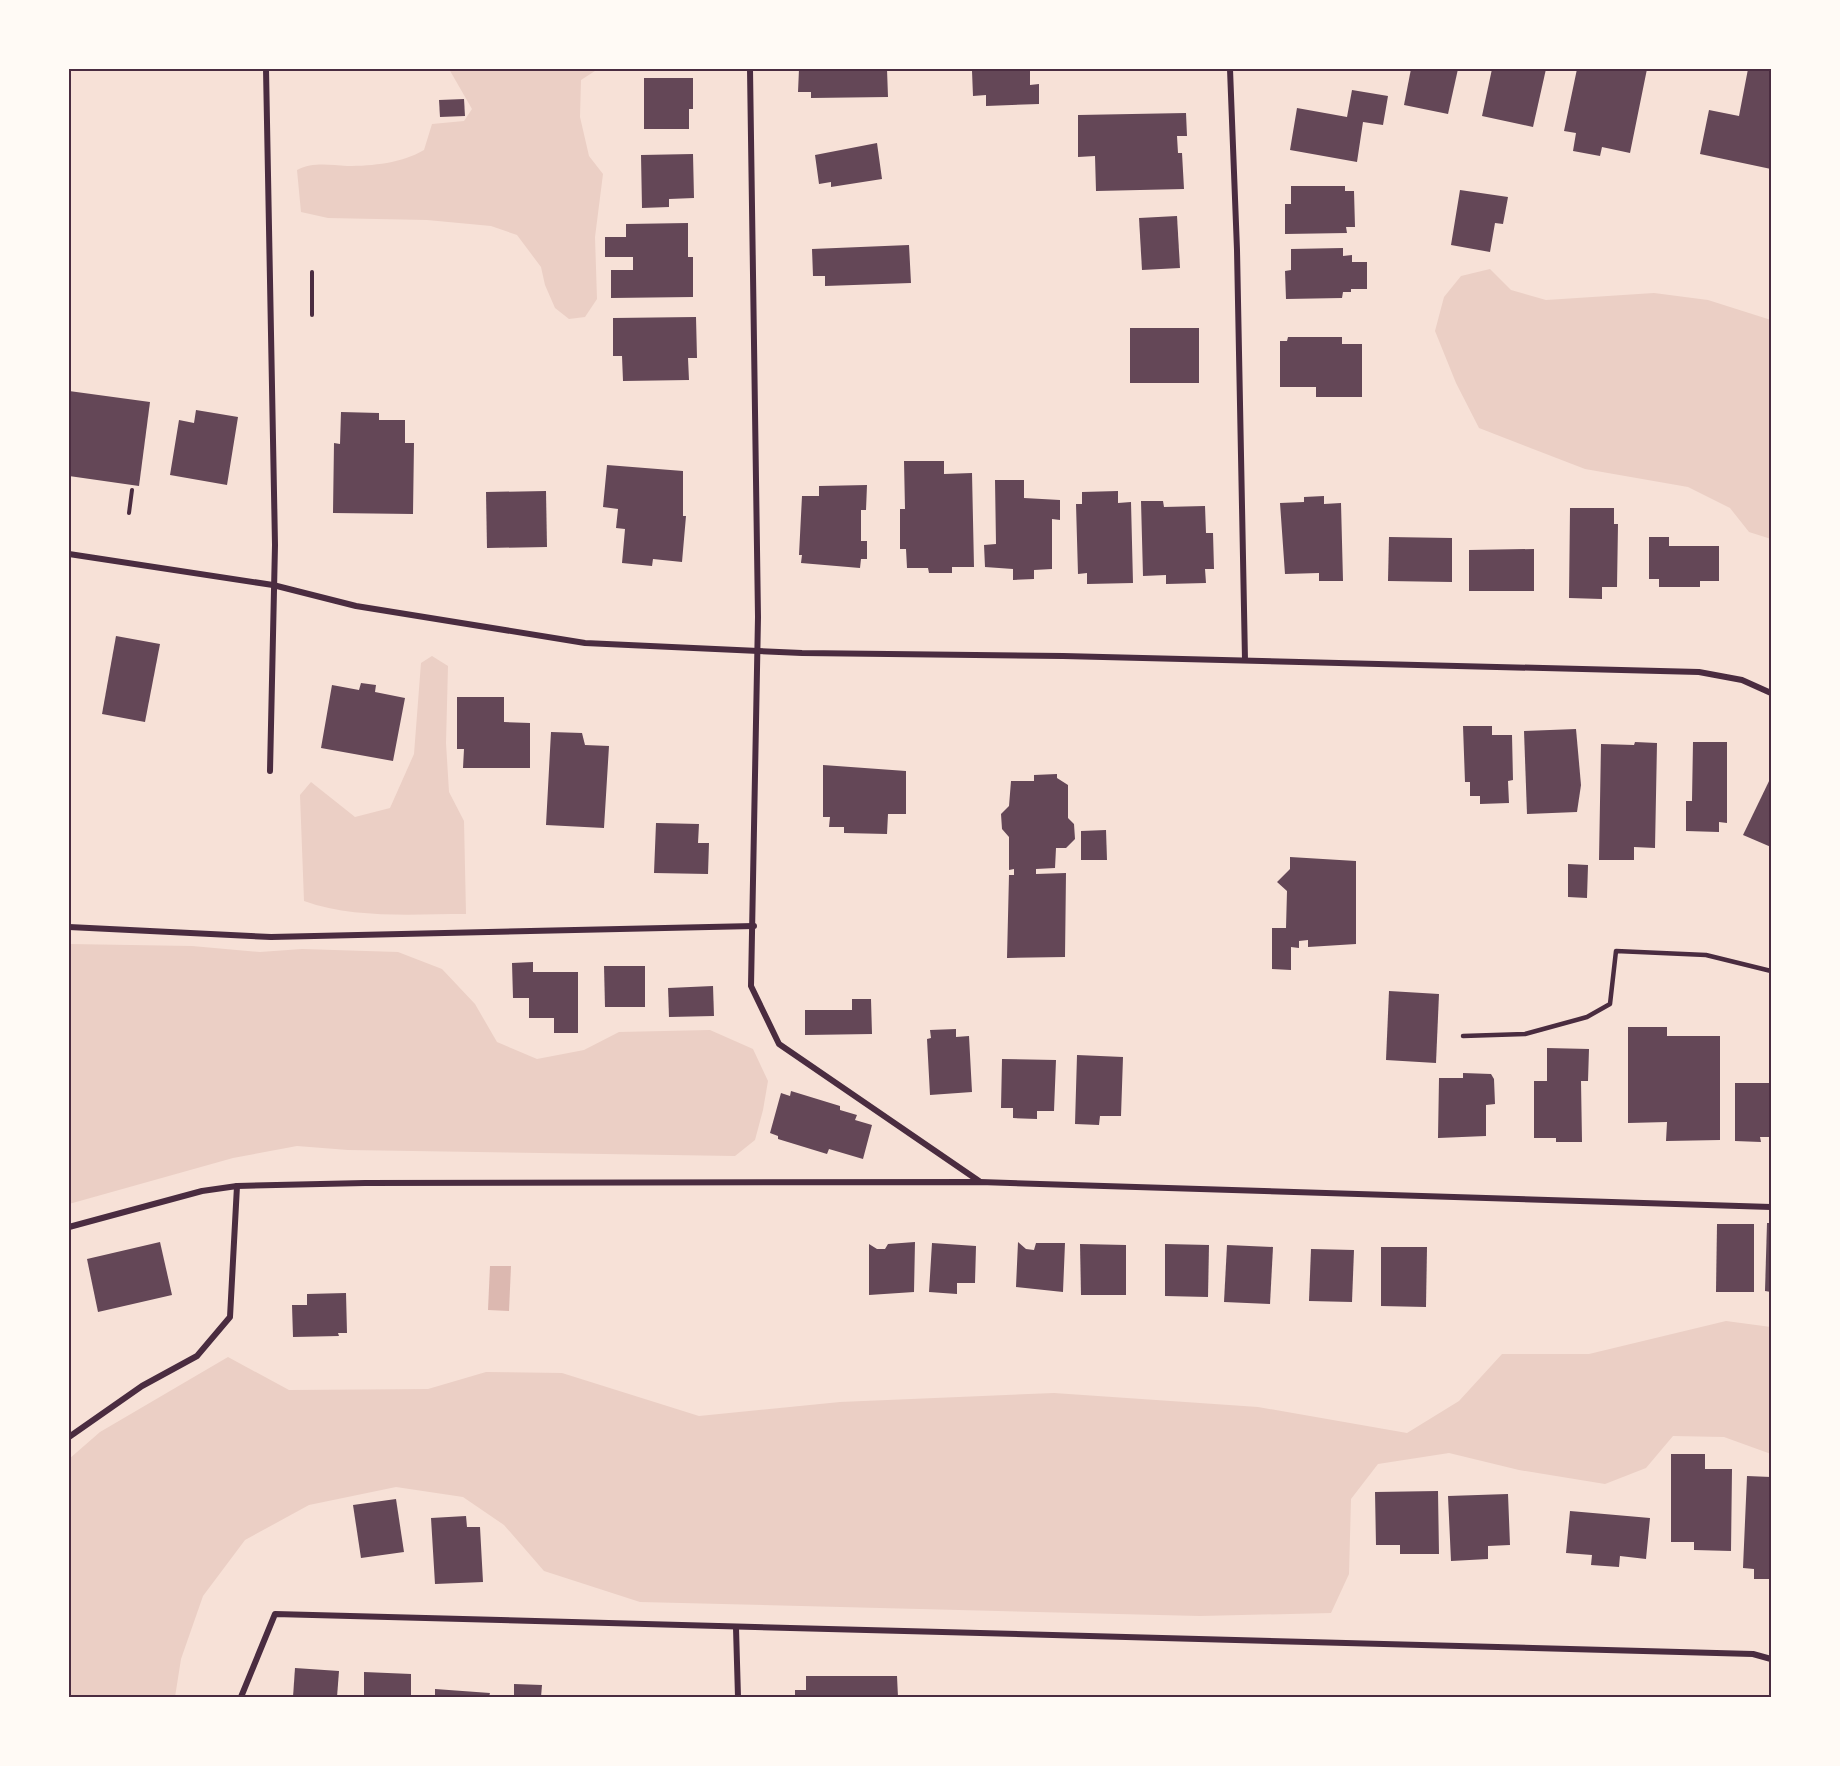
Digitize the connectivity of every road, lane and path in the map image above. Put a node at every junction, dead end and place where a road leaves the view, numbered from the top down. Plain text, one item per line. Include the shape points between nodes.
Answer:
1 (266, 69) edge
2 (750, 69) edge
3 (1230, 69) edge
4 (312, 272) dead end
5 (312, 315) dead end
6 (132, 490) dead end
7 (129, 513) dead end
8 (69, 554) edge
9 (273, 585) junction
10 (757, 651) junction
11 (1245, 660) junction
12 (1771, 693) edge
13 (270, 771) dead end
14 (754, 926) junction
15 (69, 927) edge
16 (1771, 971) edge
17 (1463, 1036) dead end
18 (980, 1182) junction
19 (237, 1186) junction
20 (1771, 1207) edge
21 (69, 1227) edge
22 (69, 1437) edge
23 (736, 1628) junction
24 (1771, 1659) edge
25 (241, 1697) edge
26 (738, 1697) edge

1 - 9 street
2 - 10 street
3 - 11 street
4 - 5 path
6 - 7 path
8 - 9 street
9 - 10 street via 356,606 585,643
9 - 13 street
10 - 11 street
10 - 14 street
11 - 12 street via 1699,672 1742,680
14 - 15 street via 272,937
14 - 18 street via 751,986 779,1044
16 - 17 lane via 1706,955 1616,951 1610,1004 1587,1017 1526,1034
18 - 19 street
18 - 20 street
19 - 21 street via 202,1191
19 - 22 street via 230,1317 196,1356 142,1386
23 - 24 street via 1753,1654
23 - 25 street via 275,1614
23 - 26 street

